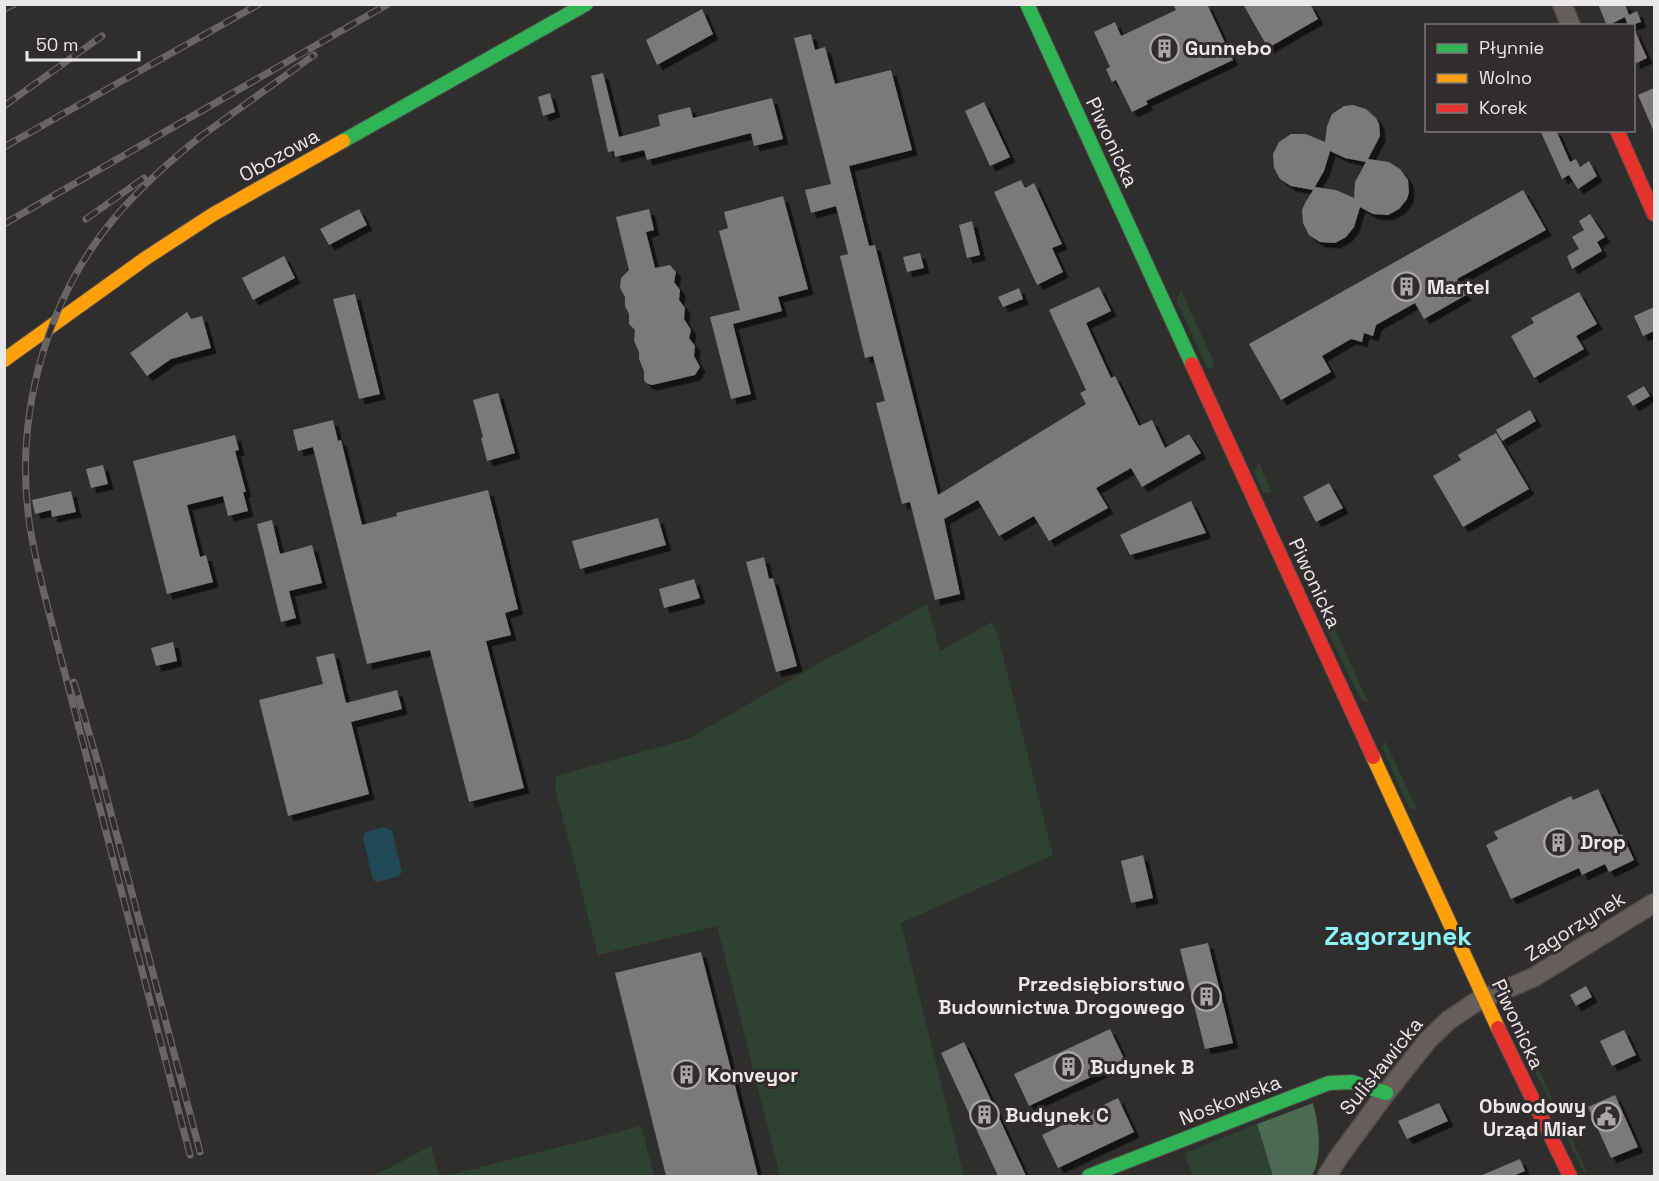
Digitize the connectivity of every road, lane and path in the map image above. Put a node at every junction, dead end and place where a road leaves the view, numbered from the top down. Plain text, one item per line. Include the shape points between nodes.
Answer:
1 (586, 4) edge
2 (1027, 4) edge
3 (1562, 4) edge
4 (1570, 24) edge
5 (1618, 132) edge
6 (1654, 214) edge
7 (4, 360) edge
8 (1654, 903) edge
9 (1484, 999) junction
10 (1386, 1093) junction
11 (1089, 1176) edge
12 (1327, 1176) edge
13 (1570, 1176) edge

1 - 7 street, Obozowa via 212,215
2 - 9 street, Piwonicka
3 - 4 street
5 - 6 street
8 - 9 street, Zagorzynek via 1534,977
9 - 10 street, Sulisławicka via 1458,1012 1438,1029
9 - 13 street, Piwonicka
10 - 11 street, Noskowska via 1352,1082 1329,1083
10 - 12 street, Sulisławicka

